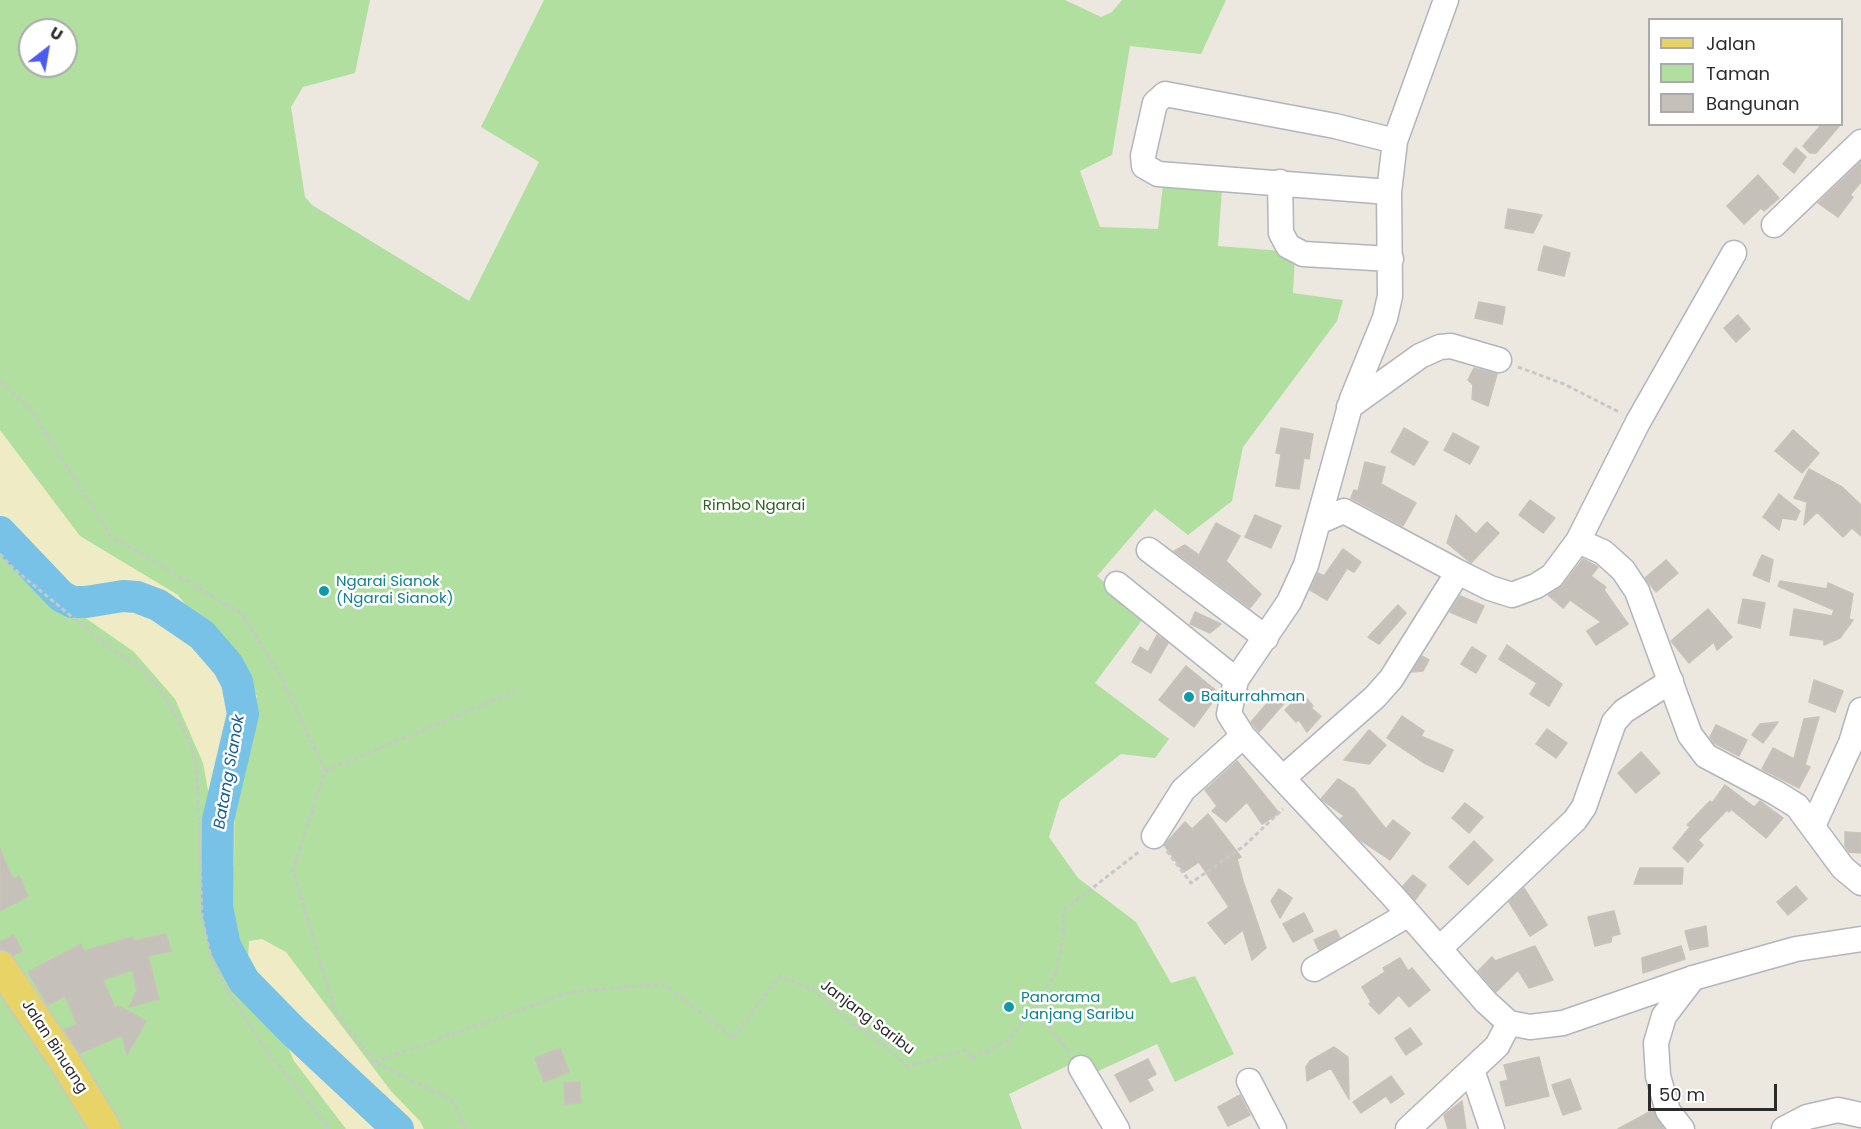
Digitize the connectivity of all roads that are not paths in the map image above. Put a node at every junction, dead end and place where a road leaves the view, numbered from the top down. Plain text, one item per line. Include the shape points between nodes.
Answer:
1 (1446, 0) edge
2 (1395, 141) junction
3 (1861, 142) edge
4 (1280, 182) junction
5 (1389, 192) junction
6 (1774, 225) dead end
7 (1734, 253) dead end
8 (1391, 259) junction
9 (1499, 360) road end
10 (1349, 407) junction
11 (1329, 511) junction
12 (1578, 541) junction
13 (1149, 550) dead end
14 (1458, 572) junction
15 (1117, 585) dead end
16 (1266, 638) junction
17 (1236, 680) junction
18 (1671, 681) junction
19 (1861, 710) edge
20 (1243, 736) junction
21 (1290, 786) junction
22 (1813, 826) junction
23 (1154, 836) road end
24 (1861, 883) edge
25 (1409, 914) junction
26 (1861, 939) edge
27 (1439, 949) junction
28 (0, 966) edge
29 (1314, 969) dead end
30 (1693, 978) junction
31 (1509, 1023) junction
32 (1081, 1068) road end
33 (1472, 1070) junction
34 (1249, 1081) dead end
35 (1861, 1114) edge
36 (106, 1129) edge
37 (1117, 1129) edge
38 (1274, 1129) edge
39 (1408, 1129) edge
40 (1492, 1129) edge
41 (1682, 1129) edge
42 (1785, 1129) edge

1 - 2 street
2 - 4 street via 1171,93 1159,97 1143,156 1144,166 1149,170 1158,174
2 - 5 street
3 - 6 street
4 - 5 street
4 - 8 street via 1281,233 1288,246 1303,254
5 - 8 street
7 - 12 street via 1638,422
8 - 10 street via 1385,318
9 - 10 street via 1451,346 1440,347 1420,356
10 - 11 street
11 - 14 street
11 - 16 street via 1289,602
12 - 14 street via 1552,576 1512,595
12 - 18 street via 1604,552 1637,591
13 - 16 street
14 - 21 street via 1391,680
15 - 17 street
16 - 17 street
17 - 20 street via 1229,714
18 - 22 street via 1690,735 1706,756 1797,806
18 - 27 street via 1624,711 1614,722 1584,807 1575,820
19 - 22 street via 1851,743
20 - 21 street
20 - 23 street via 1183,790
21 - 25 street
22 - 24 street via 1843,868
25 - 27 street
25 - 29 street
26 - 30 street via 1796,950
27 - 31 street
28 - 36 main road, Jalan Binuang
30 - 31 street via 1563,1023 1530,1027
30 - 41 street via 1664,1016 1656,1043 1658,1076 1668,1111
31 - 33 street via 1497,1046
32 - 37 street
33 - 39 street
33 - 40 street
34 - 38 street
35 - 42 street via 1838,1110 1807,1117

